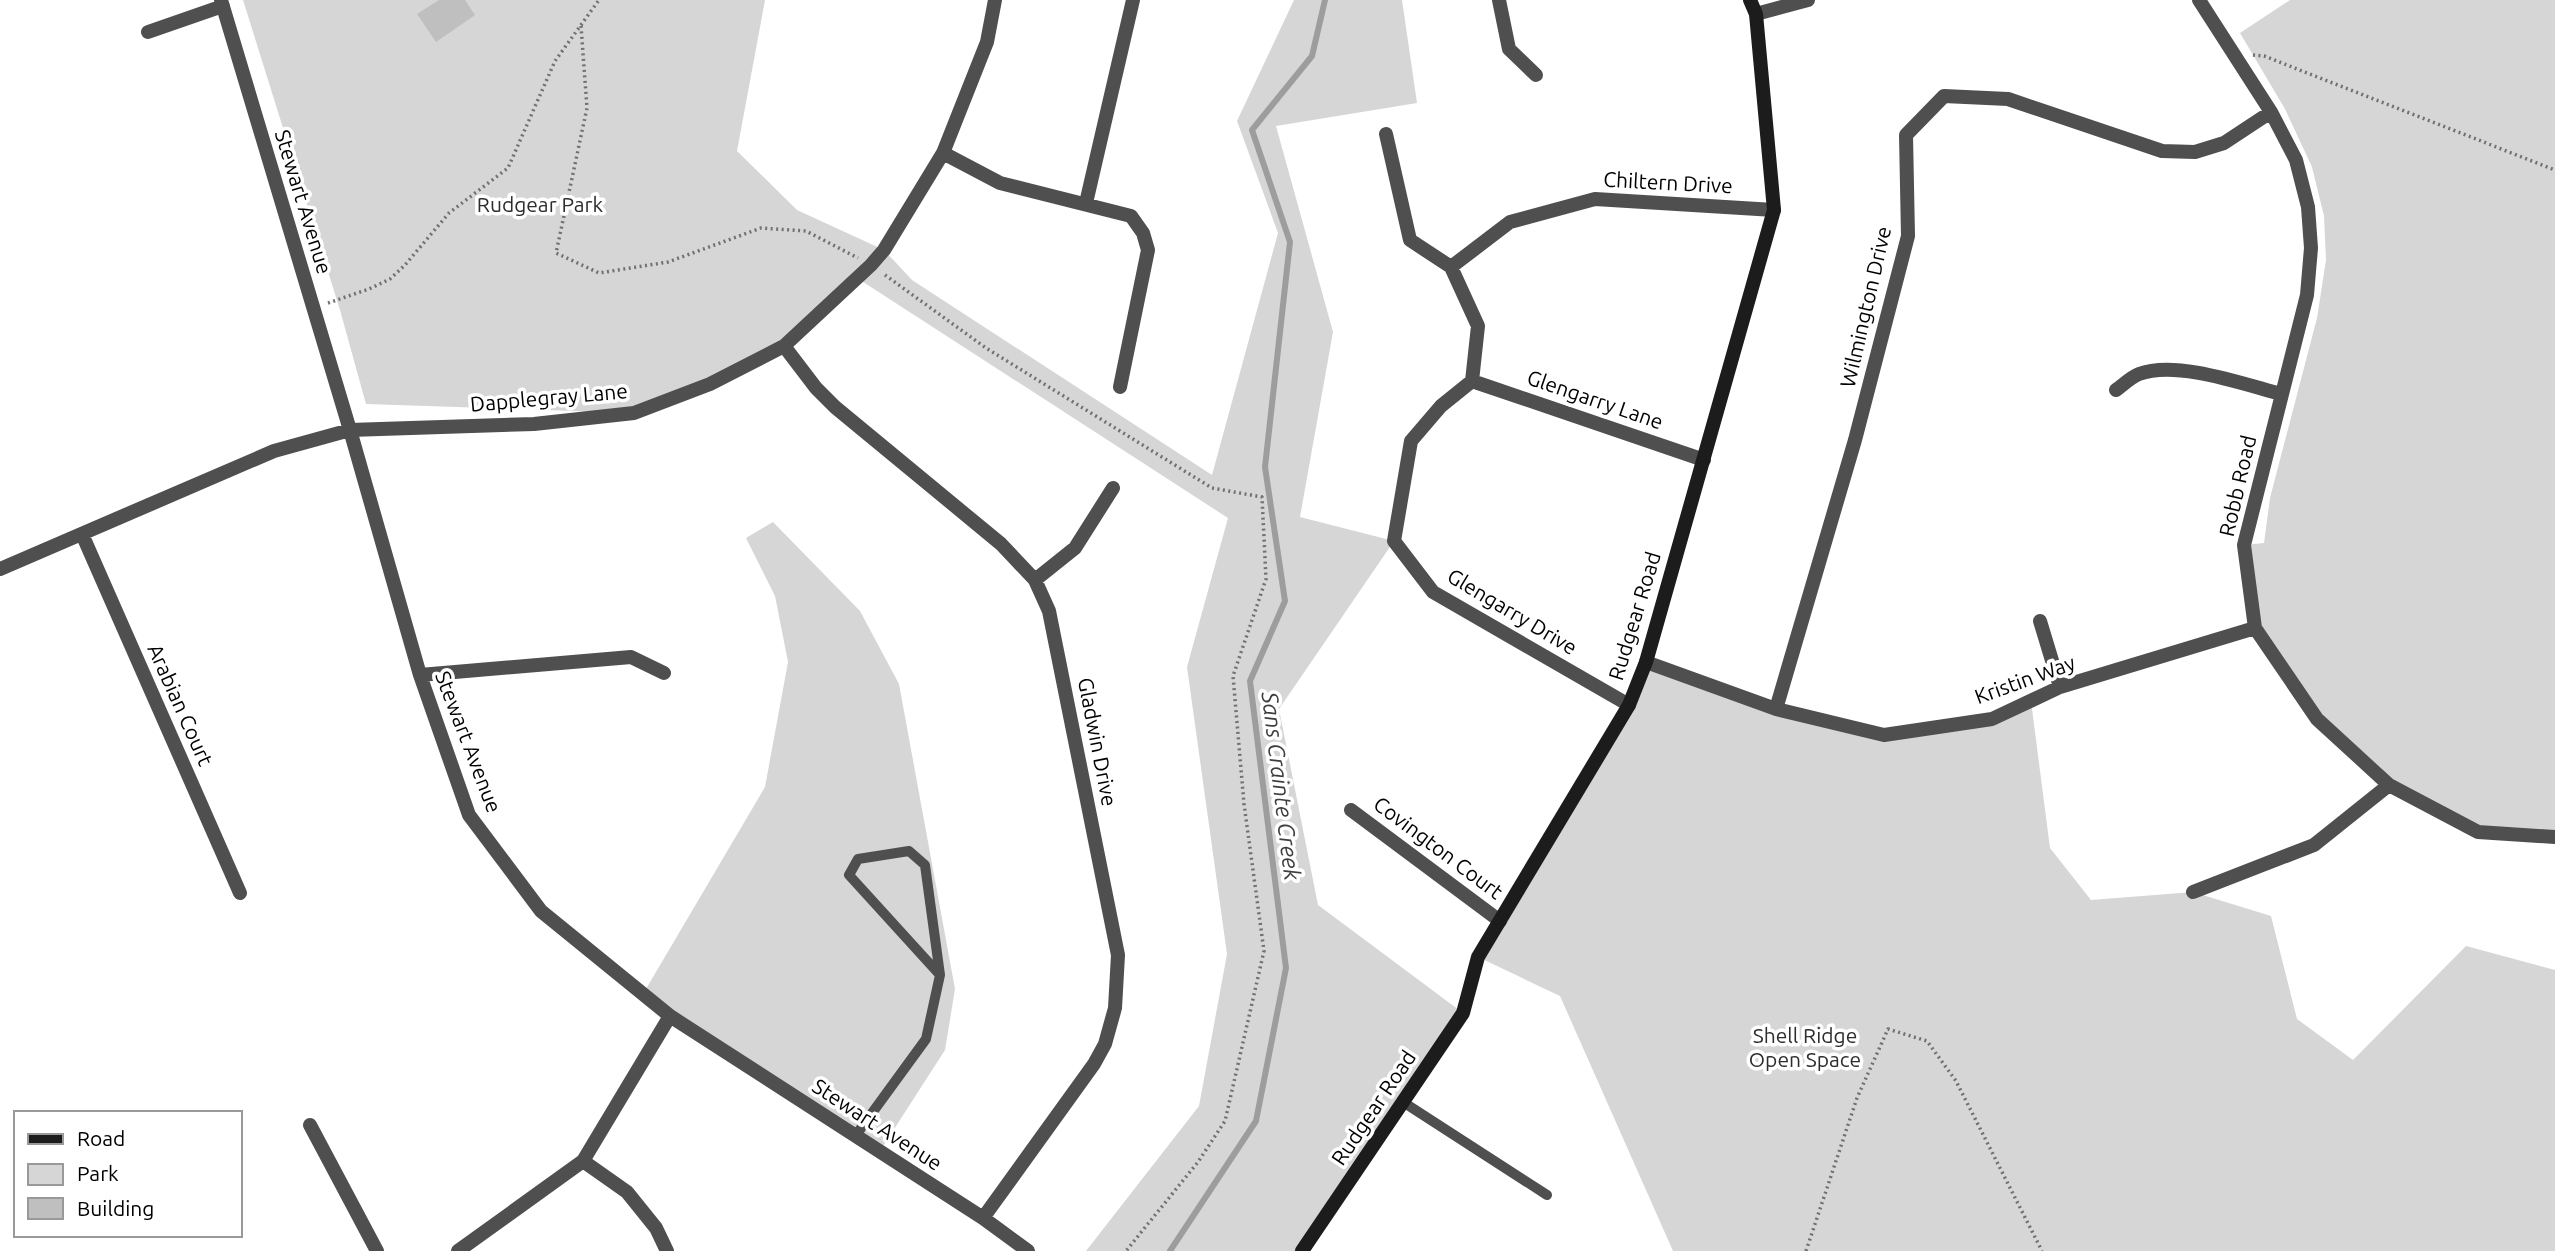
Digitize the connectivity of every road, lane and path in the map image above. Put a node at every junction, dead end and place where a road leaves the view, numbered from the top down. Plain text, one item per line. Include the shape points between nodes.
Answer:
1 (599, 0) edge
2 (995, 0) edge
3 (1133, 0) edge
4 (1499, 0) edge
5 (1808, 0) edge
6 (2199, 0) edge
7 (222, 3) edge
8 (1753, 7) edge
9 (148, 32) dead end
10 (2233, 53) junction
11 (1536, 75) dead end
12 (2271, 112) junction
13 (1386, 134) dead end
14 (943, 153) junction
15 (2555, 170) edge
16 (1086, 203) junction
17 (1774, 210) junction
18 (1451, 267) junction
19 (313, 308) junction
20 (784, 345) junction
21 (1472, 381) junction
22 (1119, 387) dead end
23 (2116, 390) dead end
24 (2281, 394) junction
25 (350, 430) junction
26 (1704, 460) junction
27 (1112, 488) dead end
28 (82, 534) junction
29 (0, 569) edge
30 (1035, 580) junction
31 (2040, 621) dead end
32 (2255, 628) junction
33 (1646, 662) junction
34 (664, 673) dead end
35 (419, 675) junction
36 (2060, 688) junction
37 (1629, 705) junction
38 (1776, 709) junction
39 (2389, 785) junction
40 (1351, 810) dead end
41 (2555, 837) edge
42 (2193, 892) dead end
43 (240, 893) dead end
44 (1500, 921) junction
45 (940, 975) junction
46 (670, 1016) junction
47 (1403, 1102) junction
48 (310, 1125) dead end
49 (856, 1135) junction
50 (583, 1161) junction
51 (1547, 1195) dead end
52 (983, 1217) junction
53 (377, 1251) edge
54 (458, 1251) edge
55 (667, 1251) edge
56 (1028, 1251) edge
57 (1302, 1251) edge
58 (1806, 1251) edge
59 (2042, 1251) edge

1 - 19 path via 555,61 508,168 449,213 390,279
2 - 14 street, Dapplegray Lane via 986,42
3 - 16 street
4 - 11 street via 1509,49
5 - 8 street
6 - 10 street, Robb Road
7 - 9 street
7 - 19 street, Stewart Avenue
8 - 17 street, Rudgear Road
10 - 12 street, Robb Road
10 - 15 path via 2264,56
12 - 24 street, Robb Road via 2296,160 2308,208 2311,248 2307,295
12 - 38 street, Wilmington Drive via 2224,143 2195,152 2162,151 2008,99 1944,96 1906,135 1908,236 1855,440
13 - 18 street via 1410,240
14 - 16 street via 1000,183
14 - 20 street, Dapplegray Lane via 884,250
16 - 22 street via 1131,216 1149,250
17 - 18 street, Chiltern Drive via 1595,199 1510,222
17 - 26 street, Rudgear Road
18 - 21 street via 1478,326
19 - 25 street, Stewart Avenue
20 - 25 street, Dapplegray Lane via 710,384 634,413 534,424
20 - 30 street, Gladwin Drive via 835,407 1001,544
21 - 26 street, Glengarry Lane
21 - 37 street, Glengarry Drive via 1441,406 1411,441 1394,541 1433,592
23 - 24 street via 2139,374 2175,369
24 - 32 street, Robb Road via 2244,545
25 - 28 street, Dapplegray Lane via 274,451
25 - 35 street, Stewart Avenue
26 - 33 street, Rudgear Road
27 - 30 street via 1074,548
28 - 29 street, Dapplegray Lane
28 - 43 street, Arabian Court
30 - 52 street, Gladwin Drive via 1049,611 1118,955 1118,981 1112,1025 1094,1064
31 - 36 street
32 - 36 street, Kristin Way
32 - 39 street, Robb Road via 2317,719
33 - 37 street, Rudgear Road
33 - 38 street, Kristin Way
34 - 35 street via 631,657
35 - 46 street, Stewart Avenue via 469,816 541,911
36 - 38 street, Kristin Way via 1992,719 1884,735
37 - 44 street, Rudgear Road
39 - 41 street, Robb Road via 2478,832
39 - 42 street via 2314,845
40 - 44 street, Covington Court
44 - 47 street, Rudgear Road via 1478,957 1464,1013
45 - 45 lane via 925,865 909,851 858,859 849,875
45 - 49 lane via 926,1039
46 - 49 street, Stewart Avenue
46 - 50 street
47 - 51 lane
47 - 57 street, Rudgear Road
48 - 53 street
49 - 52 street, Stewart Avenue
50 - 54 street
50 - 55 street via 627,1192 656,1228
52 - 56 street, Stewart Avenue
58 - 59 path via 1857,1098 1888,1029 1927,1041 1956,1081

